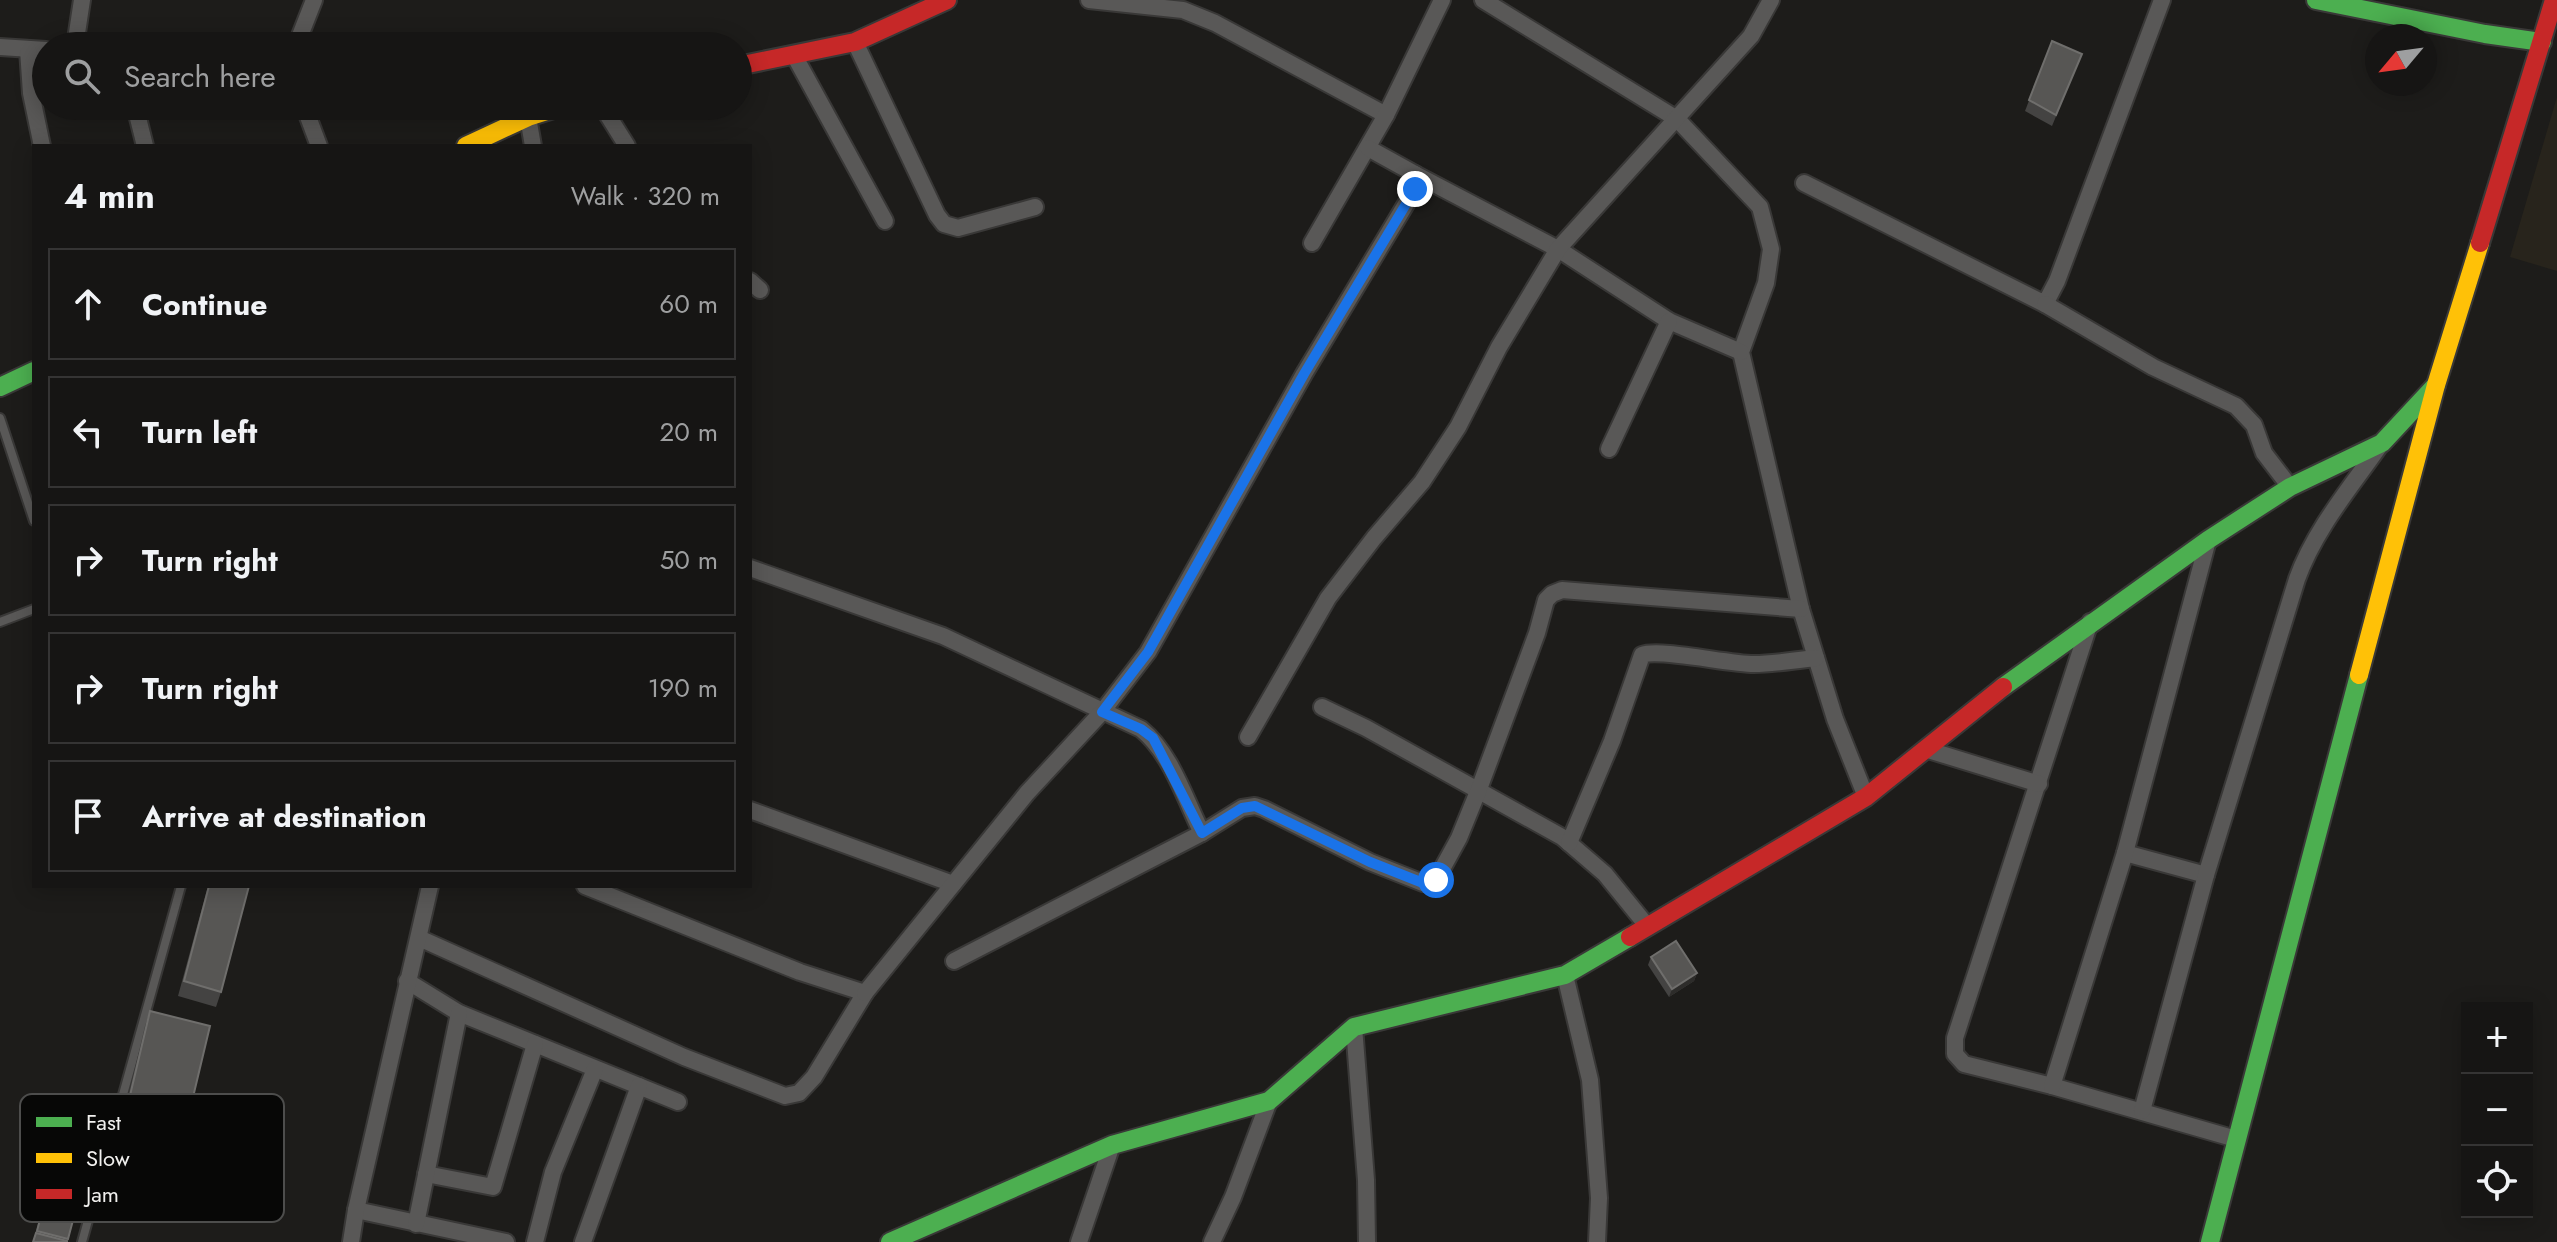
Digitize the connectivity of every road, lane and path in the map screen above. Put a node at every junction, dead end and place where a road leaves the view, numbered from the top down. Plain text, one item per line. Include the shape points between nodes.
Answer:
1 (82, 0) edge
2 (314, 0) edge
3 (947, 0) edge
4 (1089, 0) edge
5 (1442, 0) edge
6 (1483, 0) edge
7 (1771, 0) edge
8 (2162, 0) edge
9 (2316, 0) edge
10 (2554, 0) edge
11 (77, 32) edge
12 (301, 32) edge
13 (855, 42) junction
14 (2542, 42) junction
15 (0, 47) edge
16 (28, 50) junction
17 (32, 50) edge
18 (794, 55) junction
19 (752, 63) edge
20 (32, 98) edge
21 (1386, 115) junction
22 (1677, 119) junction
23 (37, 120) edge
24 (138, 120) edge
25 (309, 120) edge
26 (522, 120) edge
27 (529, 120) edge
28 (611, 120) edge
29 (42, 144) edge
30 (144, 144) edge
31 (318, 144) edge
32 (470, 144) edge
33 (533, 144) edge
34 (626, 144) edge
35 (1368, 148) junction
36 (1415, 174) junction
37 (1804, 183) dead end
38 (1035, 207) dead end
39 (885, 221) dead end
40 (1312, 243) dead end
41 (1558, 249) junction
42 (2045, 304) junction
43 (1669, 321) junction
44 (1741, 352) junction
45 (32, 372) edge
46 (2436, 385) junction
47 (0, 387) edge
48 (0, 418) edge
49 (2382, 443) junction
50 (1609, 449) dead end
51 (2290, 487) junction
52 (32, 515) edge
53 (2208, 540) junction
54 (752, 569) edge
55 (1801, 609) junction
56 (32, 610) edge
57 (0, 622) edge
58 (2090, 622) junction
59 (1816, 658) junction
60 (1322, 707) dead end
61 (1102, 712) junction
62 (1248, 737) dead end
63 (1925, 749) junction
64 (2039, 784) junction
65 (1479, 789) junction
66 (1866, 797) junction
67 (752, 811) edge
68 (1202, 833) junction
69 (1569, 843) junction
70 (2125, 853) junction
71 (2206, 875) junction
72 (953, 884) junction
73 (180, 888) edge
74 (430, 888) edge
75 (590, 888) edge
76 (1648, 927) junction
77 (419, 938) junction
78 (954, 961) dead end
79 (1565, 975) junction
80 (407, 981) junction
81 (865, 993) junction
82 (459, 1013) junction
83 (1354, 1027) junction
84 (535, 1044) junction
85 (595, 1069) junction
86 (639, 1086) junction
87 (2052, 1086) junction
88 (123, 1094) edge
89 (1269, 1101) junction
90 (678, 1102) dead end
91 (2142, 1111) junction
92 (2236, 1139) junction
93 (1112, 1145) junction
94 (426, 1174) junction
95 (356, 1210) junction
96 (88, 1222) edge
97 (416, 1224) junction
98 (82, 1242) edge
99 (351, 1242) edge
100 (506, 1242) edge
101 (535, 1242) edge
102 (583, 1242) edge
103 (890, 1242) edge
104 (1079, 1242) edge
105 (1212, 1242) edge
106 (1367, 1242) edge
107 (1597, 1242) edge
108 (2210, 1242) edge

1 - 11 street
2 - 12 street
3 - 13 street
4 - 21 street via 1183,10
5 - 21 street
6 - 22 street
7 - 22 street via 1751,36
8 - 42 street
9 - 14 street
10 - 14 street
13 - 18 street
13 - 38 street via 944,224 958,228
14 - 46 street
15 - 16 street
16 - 17 street
16 - 20 street
18 - 19 street
18 - 39 street
21 - 35 street
22 - 41 street
22 - 44 street via 1760,207 1771,249 1766,283
23 - 29 street
24 - 30 street
25 - 31 street
26 - 32 street
27 - 33 street
28 - 34 street
35 - 36 street
35 - 40 street
36 - 41 street
36 - 61 street via 1415,189 1148,652
37 - 42 street
41 - 43 street
41 - 62 street via 1451,438 1328,598
42 - 51 street via 2153,367 2236,406 2254,425 2264,453
43 - 44 street
43 - 50 street
44 - 55 street
45 - 47 street
46 - 49 street
46 - 92 street
48 - 52 lane
49 - 51 street
49 - 71 street via 2305,557
51 - 53 street
53 - 58 street
53 - 70 street
54 - 61 street via 943,636
55 - 59 street
55 - 65 street via 1562,590 1552,594
56 - 57 lane
58 - 63 street
58 - 64 street
59 - 66 street
59 - 69 street via 1757,664 1642,655
60 - 65 street
61 - 68 street via 1153,738
61 - 72 street
63 - 64 street
63 - 66 street
64 - 87 street via 1955,1038 1955,1054 1964,1064
65 - 68 street via 1443,871 1436,880 1423,883 1255,806 1242,808
65 - 69 street
66 - 76 street
67 - 72 street
68 - 78 street
69 - 76 street via 1605,874
70 - 71 street
70 - 87 street
71 - 91 street
72 - 81 street
73 - 88 lane
74 - 77 street
75 - 81 street
76 - 79 street
77 - 80 street
77 - 81 street via 684,1057 785,1096 799,1093 814,1077
79 - 83 street
79 - 107 street via 1590,1080
80 - 82 street
80 - 95 street
82 - 84 street
82 - 94 street
83 - 89 street
83 - 106 street
84 - 85 street
84 - 94 street via 493,1187
85 - 86 street
85 - 101 street via 553,1172
86 - 90 street
86 - 102 street
87 - 91 street
89 - 93 street
89 - 105 street
91 - 92 street
92 - 108 street
93 - 103 street
93 - 104 street
94 - 97 street
95 - 97 street
95 - 99 street
96 - 98 lane
97 - 100 street

